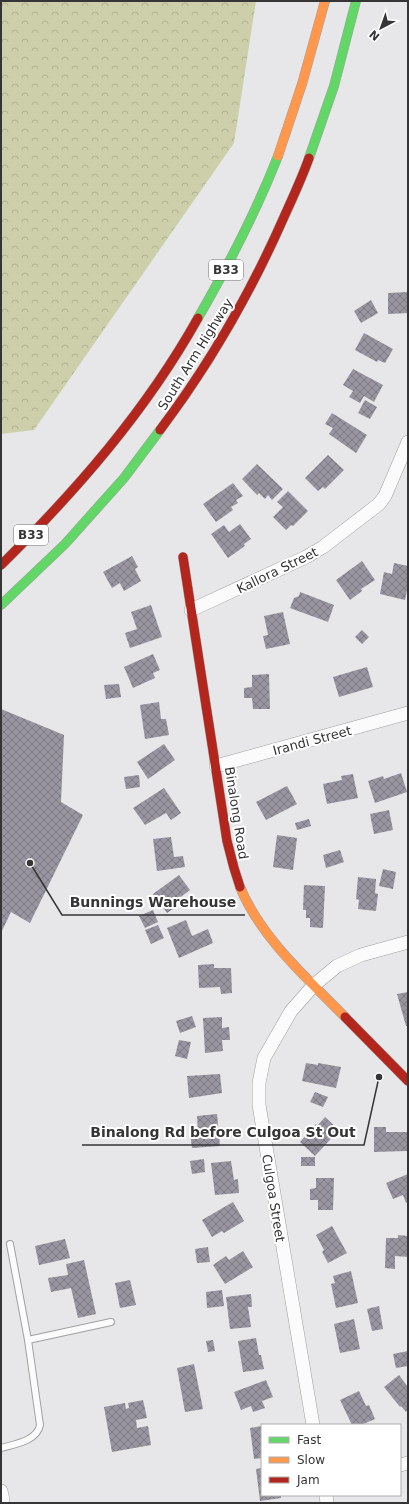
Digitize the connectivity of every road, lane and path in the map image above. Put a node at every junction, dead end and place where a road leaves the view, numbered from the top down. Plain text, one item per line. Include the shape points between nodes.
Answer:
1 (325, 1) edge
2 (356, 1) edge
3 (408, 442) edge
4 (183, 557) dead end
5 (1, 565) edge
6 (1, 605) edge
7 (191, 610) junction
8 (408, 714) edge
9 (216, 766) junction
10 (408, 942) edge
11 (314, 985) junction
12 (408, 1082) edge
13 (10, 1244) dead end
14 (111, 1322) dead end
15 (28, 1340) junction
16 (313, 1424) edge
17 (1, 1448) edge
18 (1, 1491) edge
19 (1, 1502) edge

1 - 5 main road, South Arm Highway / B33 via 294,112 274,164 251,219 199,318 168,369 98,463
2 - 6 main road, South Arm Highway / B33 via 337,74 304,170 280,228 236,314 185,397 119,485 59,550
3 - 7 street, Kallora Street via 385,496 371,511 324,547 306,557
4 - 7 main road, Binalong Road
7 - 9 main road, Binalong Road
8 - 9 street, Irandi Street
9 - 11 main road, Binalong Road via 232,866 241,888 251,910 266,932
10 - 11 street, Culgoa Street via 360,955 337,966
11 - 12 main road, Binalong Road
11 - 16 street, Culgoa Street via 292,1011 264,1058 259,1083 259,1105
13 - 15 lane
14 - 15 lane
15 - 17 lane via 39,1431 19,1443
18 - 19 street

